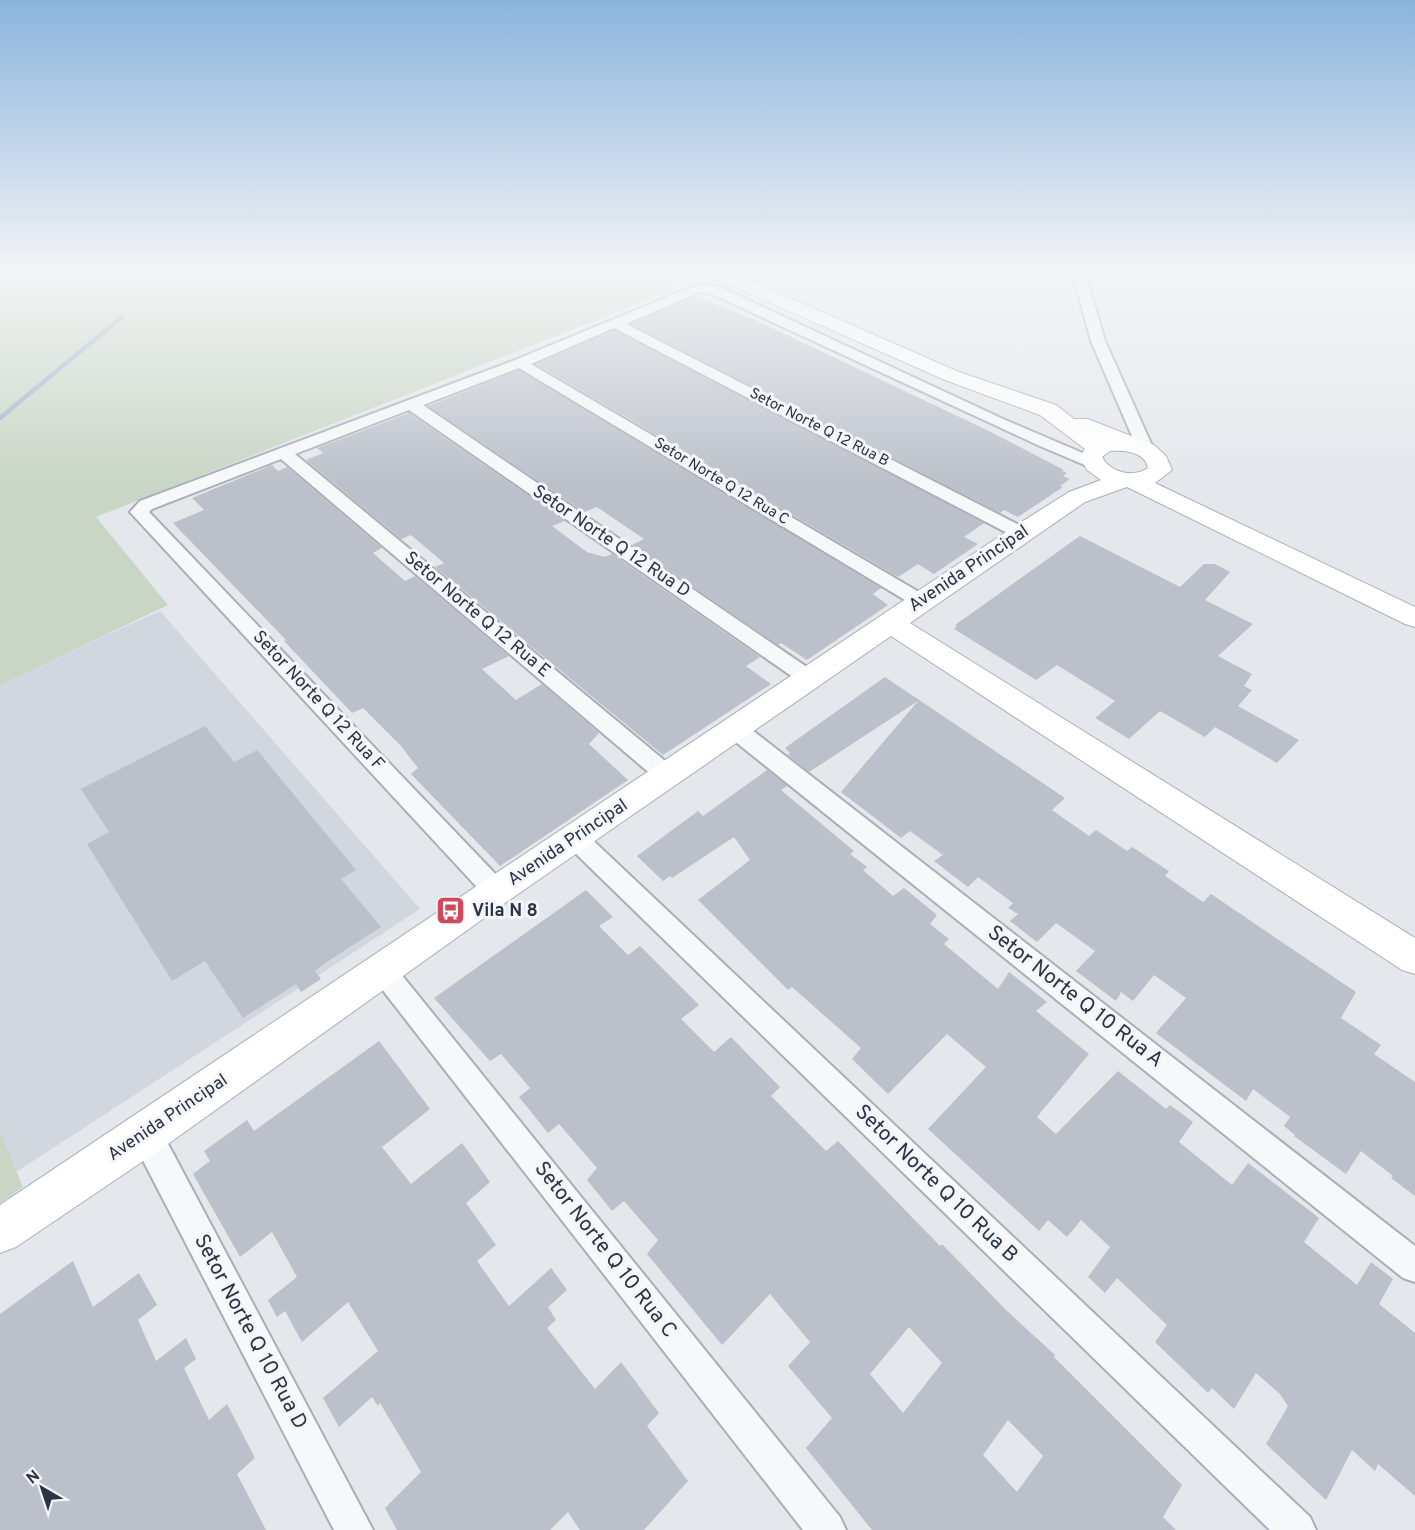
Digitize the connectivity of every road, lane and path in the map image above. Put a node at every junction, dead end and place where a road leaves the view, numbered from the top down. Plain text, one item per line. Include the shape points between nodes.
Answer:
1 (571, 342) edge
2 (652, 342) edge
3 (832, 342) edge
4 (869, 342) edge
5 (1099, 342) edge
6 (520, 363) junction
7 (412, 405) junction
8 (1048, 410) junction
9 (1138, 448) junction
10 (285, 454) junction
11 (1097, 458) junction
12 (1160, 470) junction
13 (1128, 480) junction
14 (1077, 497) junction
15 (1021, 533) junction
16 (1278, 554) junction
17 (922, 602) junction
18 (1415, 618) edge
19 (890, 623) junction
20 (810, 678) junction
21 (735, 729) junction
22 (668, 776) junction
23 (575, 838) junction
24 (496, 891) junction
25 (1415, 958) edge
26 (384, 971) junction
27 (146, 1134) junction
28 (0, 1231) edge
29 (1415, 1266) edge
30 (354, 1530) edge
31 (827, 1530) edge
32 (1297, 1530) edge

1 - 6 street
2 - 15 street, Setor Norte Q 12 Rua B
3 - 11 street via 1031,438
4 - 8 street
5 - 9 street
6 - 7 street
6 - 17 street, Setor Norte Q 12 Rua C
7 - 10 street
7 - 20 street, Setor Norte Q 12 Rua D
8 - 9 street
8 - 11 street
9 - 11 street via 1107,444
9 - 12 street via 1155,456
10 - 22 street, Setor Norte Q 12 Rua E
10 - 24 street, Setor Norte Q 12 Rua F via 146,505 139,512
11 - 13 street
11 - 14 street, Avenida Principal
12 - 13 street, Avenida Principal via 1144,480
12 - 16 street
13 - 14 street, Avenida Principal
13 - 16 street
14 - 15 street, Avenida Principal
15 - 17 street, Avenida Principal
16 - 18 street
17 - 19 street, Avenida Principal
19 - 20 street, Avenida Principal
19 - 25 street
20 - 21 street, Avenida Principal
21 - 22 street, Avenida Principal
21 - 29 street, Setor Norte Q 10 Rua A
22 - 23 street, Avenida Principal
23 - 24 street, Avenida Principal
23 - 32 street, Setor Norte Q 10 Rua B
24 - 26 street, Avenida Principal
26 - 27 street, Avenida Principal
26 - 31 street, Setor Norte Q 10 Rua C
27 - 28 street, Avenida Principal
27 - 30 street, Setor Norte Q 10 Rua D

